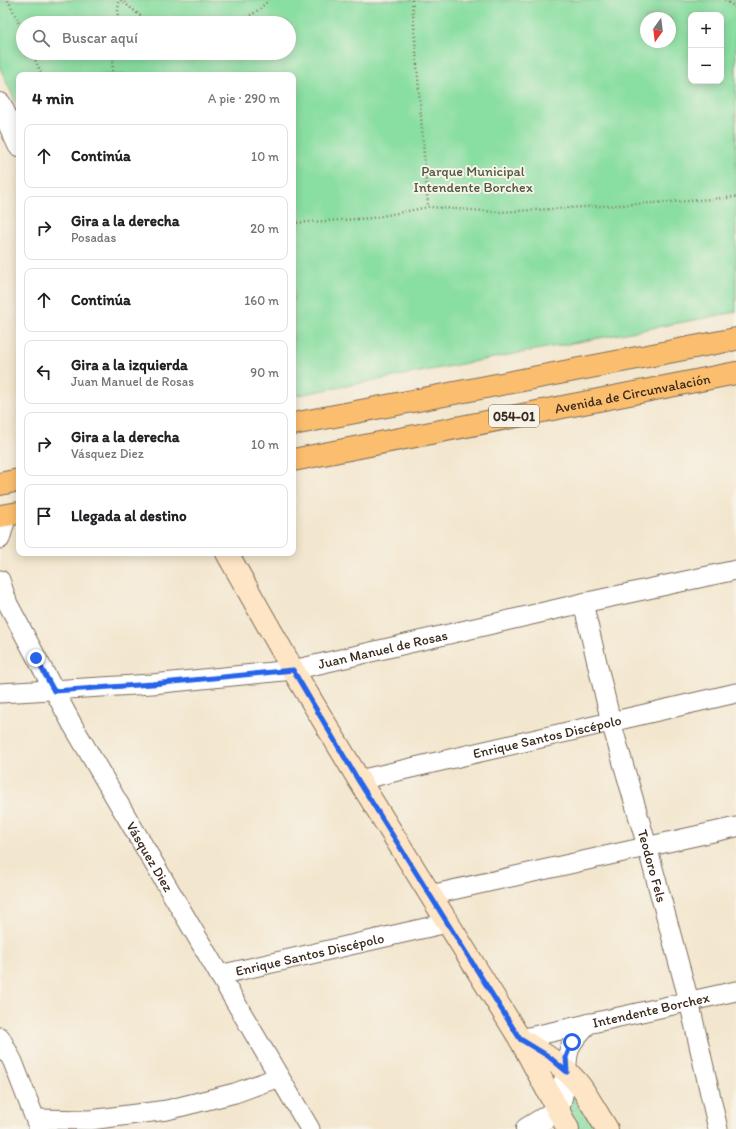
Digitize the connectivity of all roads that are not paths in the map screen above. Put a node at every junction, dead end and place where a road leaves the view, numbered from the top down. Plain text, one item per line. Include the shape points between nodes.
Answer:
1 (0, 104) edge
2 (16, 139) edge
3 (736, 339) edge
4 (736, 373) edge
5 (296, 423) edge
6 (296, 459) edge
7 (16, 481) edge
8 (0, 484) edge
9 (9, 515) edge
10 (0, 539) edge
11 (229, 556) edge
12 (736, 570) edge
13 (0, 580) edge
14 (583, 604) junction
15 (293, 670) junction
16 (54, 691) junction
17 (0, 693) edge
18 (736, 693) edge
19 (611, 722) junction
20 (358, 780) junction
21 (736, 827) edge
22 (647, 846) junction
23 (430, 895) junction
24 (447, 923) junction
25 (219, 975) junction
26 (736, 991) edge
27 (689, 1001) junction
28 (589, 1023) junction
29 (0, 1037) edge
30 (520, 1039) junction
31 (567, 1072) junction
32 (279, 1077) junction
33 (558, 1110) junction
34 (37, 1124) edge
35 (310, 1129) edge
36 (527, 1129) edge
37 (568, 1129) edge
38 (607, 1129) edge
39 (718, 1129) edge

1 - 2 street
3 - 5 highway, 054-01
4 - 6 highway, Avenida de Circunvalación / 054-01
7 - 8 highway
9 - 10 street
11 - 15 main road
12 - 14 street, Juan Manuel de Rosas
13 - 16 street, Vásquez Diez via 8,604
14 - 15 street, Juan Manuel de Rosas
14 - 19 street, Teodoro Fels
15 - 16 street, Juan Manuel de Rosas
15 - 20 main road
16 - 17 street, Juan Manuel de Rosas
16 - 25 street, Vásquez Diez
18 - 19 street, Enrique Santos Discépolo
19 - 20 street, Enrique Santos Discépolo
19 - 22 street, Teodoro Fels
20 - 23 main road
21 - 22 street
22 - 23 street
22 - 27 street, Teodoro Fels
23 - 24 main road
24 - 25 street, Enrique Santos Discépolo
24 - 30 main road
25 - 32 street, Vásquez Diez
26 - 27 street, Intendente Borchex
27 - 28 street, Intendente Borchex
27 - 39 street, Teodoro Fels
28 - 30 street, Intendente Borchex
28 - 31 street via 572,1042 566,1057
29 - 34 street via 13,1062
30 - 31 main road via 548,1056
30 - 33 main road
31 - 33 street
31 - 38 main road via 581,1087
32 - 34 street via 235,1093 167,1110
32 - 35 street, Vásquez Diez
33 - 36 street
33 - 37 main road

